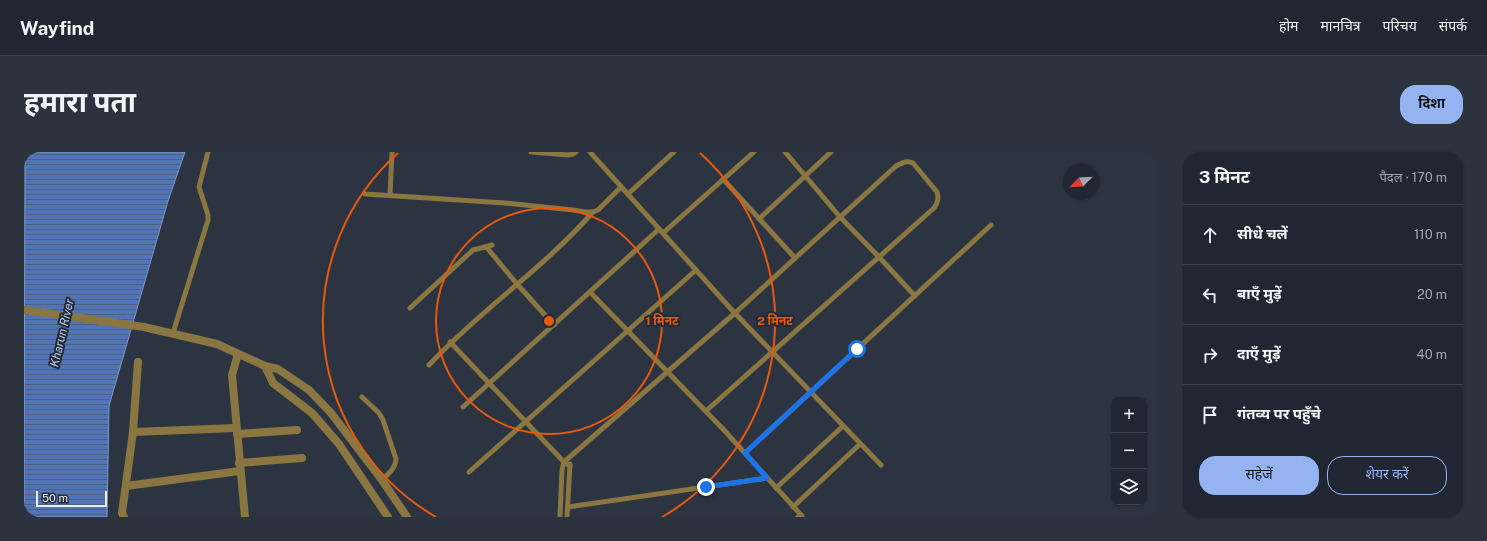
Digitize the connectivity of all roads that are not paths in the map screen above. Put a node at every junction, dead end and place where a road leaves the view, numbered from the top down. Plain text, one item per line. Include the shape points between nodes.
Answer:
1 (208, 152) edge
2 (392, 152) edge
3 (531, 152) edge
4 (576, 152) edge
5 (674, 152) edge
6 (754, 152) edge
7 (785, 152) edge
8 (831, 152) edge
9 (592, 153) edge
10 (805, 176) junction
11 (723, 179) junction
12 (621, 187) junction
13 (365, 194) dead end
14 (628, 194) junction
15 (390, 195) junction
16 (593, 212) junction
17 (840, 217) junction
18 (758, 219) junction
19 (991, 225) dead end
20 (661, 231) junction
21 (492, 245) dead end
22 (485, 247) junction
23 (880, 256) junction
24 (795, 258) junction
25 (696, 270) junction
26 (517, 284) junction
27 (590, 292) junction
28 (915, 296) junction
29 (410, 308) dead end
30 (24, 310) edge
31 (735, 313) junction
32 (554, 324) junction
33 (628, 330) junction
34 (173, 333) junction
35 (450, 342) junction
36 (772, 352) junction
37 (238, 354) junction
38 (138, 362) dead end
39 (429, 365) dead end
40 (265, 366) junction
41 (667, 371) junction
42 (489, 383) junction
43 (810, 392) junction
44 (362, 397) dead end
45 (463, 407) dead end
46 (706, 411) junction
47 (331, 413) junction
48 (525, 422) junction
49 (321, 423) junction
50 (843, 426) junction
51 (297, 430) dead end
52 (236, 431) junction
53 (133, 432) junction
54 (860, 444) junction
55 (745, 453) junction
56 (571, 457) junction
57 (302, 458) dead end
58 (564, 462) junction
59 (881, 465) dead end
60 (570, 466) junction
61 (240, 467) junction
62 (469, 472) dead end
63 (767, 478) junction
64 (382, 480) junction
65 (126, 486) junction
66 (776, 488) junction
67 (568, 507) junction
68 (794, 507) junction
69 (124, 517) edge
70 (245, 517) edge
71 (388, 517) edge
72 (407, 517) edge
73 (560, 517) edge
74 (567, 517) edge
75 (798, 517) edge

1 - 34 lane via 199,187 208,220
2 - 15 lane
3 - 4 lane via 568,155
5 - 14 lane
6 - 11 lane
7 - 10 lane
8 - 10 lane
9 - 12 lane
10 - 17 lane
10 - 18 lane
11 - 18 lane
11 - 20 lane
12 - 14 lane
12 - 16 lane via 604,205
13 - 15 lane
14 - 20 lane
15 - 16 lane
16 - 26 lane via 569,238
17 - 23 lane
17 - 23 lane via 896,166 903,162 913,163 937,192 938,203
17 - 24 lane
18 - 24 lane
19 - 28 lane
20 - 25 lane
20 - 27 lane
21 - 22 lane
22 - 26 lane
22 - 29 lane via 473,250
23 - 28 lane
23 - 36 lane
24 - 31 lane
25 - 31 lane
25 - 33 lane
26 - 32 lane
26 - 35 lane
27 - 32 lane
27 - 33 lane
28 - 43 lane
30 - 34 street via 144,326
31 - 36 lane
31 - 41 lane
32 - 42 lane
33 - 41 lane
33 - 48 lane
34 - 37 street via 217,344
35 - 39 lane
35 - 42 lane
36 - 43 lane
36 - 46 lane
37 - 40 street
37 - 52 street via 232,375
38 - 53 street
40 - 47 street via 278,369 309,390
40 - 49 street via 274,384
41 - 46 lane
41 - 56 lane
42 - 45 lane
42 - 48 lane
43 - 50 lane
43 - 55 lane
44 - 64 lane via 383,420 396,459 396,464
46 - 55 lane
47 - 49 street
47 - 64 street
48 - 58 lane
48 - 62 lane
49 - 71 street via 339,444
50 - 54 lane
50 - 66 lane
51 - 52 street
52 - 53 street
52 - 61 street
53 - 65 street
54 - 59 lane
54 - 68 lane
55 - 63 lane
56 - 58 lane
56 - 60 lane
57 - 61 street
58 - 60 lane
58 - 73 lane
60 - 67 lane
61 - 65 street
61 - 70 street
63 - 66 lane
63 - 67 lane
64 - 72 street
65 - 69 street via 122,513
66 - 68 lane
67 - 74 lane
68 - 75 lane via 802,516

